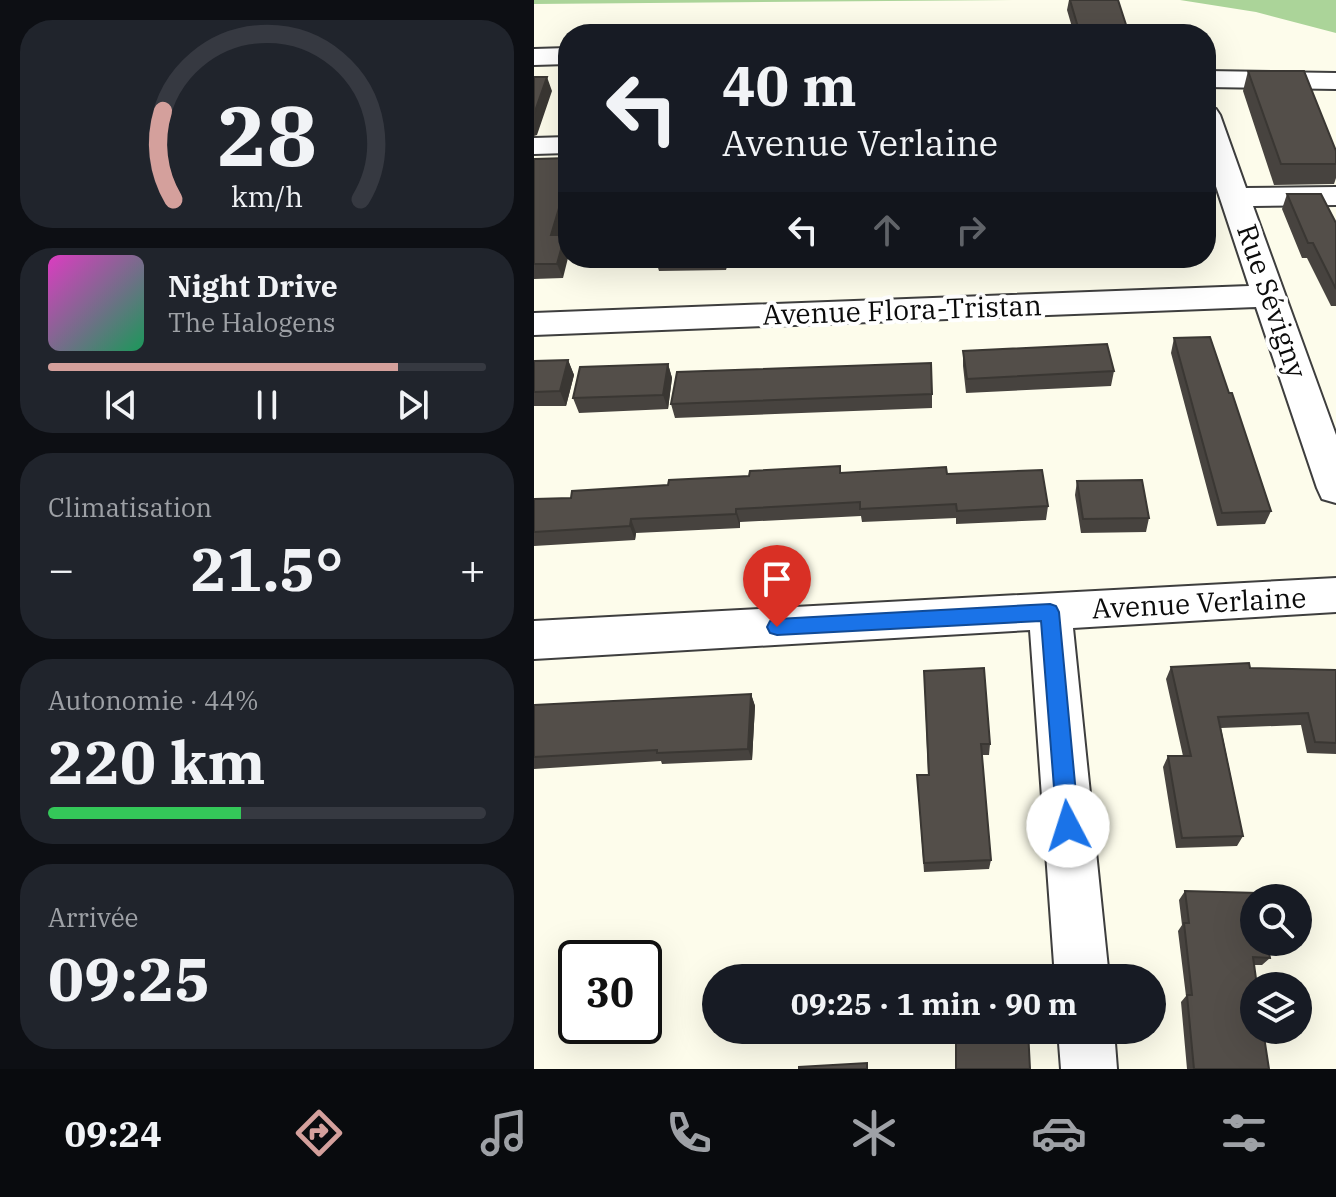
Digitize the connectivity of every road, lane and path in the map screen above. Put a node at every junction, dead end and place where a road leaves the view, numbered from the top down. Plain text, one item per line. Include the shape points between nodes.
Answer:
1 (558, 56) edge
2 (534, 57) edge
3 (1216, 79) edge
4 (1336, 81) edge
5 (558, 145) edge
6 (534, 146) edge
7 (1216, 147) edge
8 (1336, 196) edge
9 (1235, 197) junction
10 (1270, 296) junction
11 (534, 324) edge
12 (1336, 488) edge
13 (1336, 595) edge
14 (1050, 612) junction
15 (534, 640) edge
16 (1081, 964) edge
17 (1087, 1044) edge
18 (1089, 1069) edge

1 - 2 street
3 - 4 street
5 - 6 street
7 - 9 street, Rue Sévigny
8 - 9 street
9 - 10 street, Rue Sévigny
10 - 11 street, Avenue Flora-Tristan
10 - 12 street, Rue Sévigny
13 - 14 street, Avenue Verlaine
14 - 15 street, Avenue Verlaine
14 - 16 street
17 - 18 street

